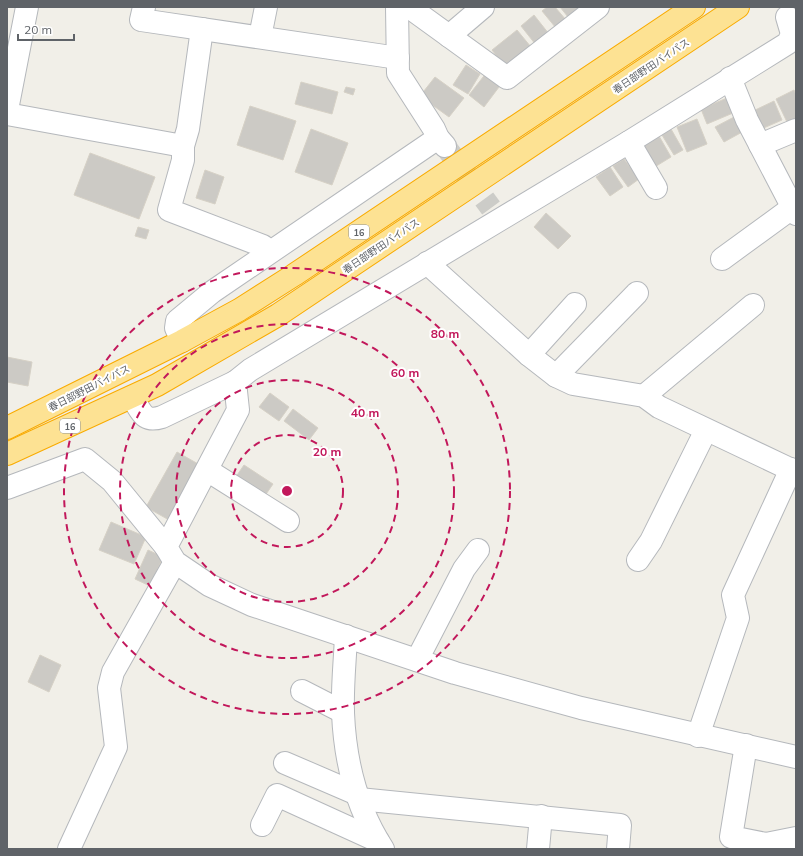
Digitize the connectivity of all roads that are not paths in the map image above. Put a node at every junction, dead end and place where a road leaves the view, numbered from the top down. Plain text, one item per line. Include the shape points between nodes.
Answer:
1 (26, 7) edge
2 (144, 7) edge
3 (266, 7) edge
4 (397, 7) edge
5 (409, 7) edge
6 (483, 7) edge
7 (598, 7) edge
8 (694, 7) edge
9 (738, 7) edge
10 (787, 17) dead end
11 (202, 29) junction
12 (449, 36) junction
13 (260, 37) junction
14 (398, 58) junction
15 (730, 78) junction
16 (7, 110) edge
17 (7, 114) edge
18 (796, 130) edge
19 (629, 142) junction
20 (760, 145) junction
21 (183, 146) junction
22 (656, 188) dead end
23 (795, 208) edge
24 (263, 246) dead end
25 (722, 259) dead end
26 (428, 262) junction
27 (637, 293) dead end
28 (575, 304) dead end
29 (754, 305) dead end
30 (180, 331) junction
31 (529, 355) junction
32 (556, 376) junction
33 (234, 382) junction
34 (644, 396) junction
35 (132, 397) junction
36 (7, 428) edge
37 (706, 430) junction
38 (7, 454) edge
39 (207, 470) junction
40 (793, 470) edge
41 (7, 488) edge
42 (288, 521) dead end
43 (478, 550) dead end
44 (170, 554) junction
45 (638, 560) dead end
46 (346, 636) junction
47 (417, 660) junction
48 (302, 691) dead end
49 (343, 712) junction
50 (698, 736) junction
51 (746, 745) junction
52 (796, 757) edge
53 (285, 763) dead end
54 (358, 796) junction
55 (541, 816) junction
56 (262, 825) dead end
57 (796, 838) edge
58 (380, 845) edge
59 (69, 849) edge
60 (538, 849) edge
61 (618, 849) edge

1 - 16 street
2 - 11 street via 141,20
3 - 13 street
4 - 14 street
5 - 12 street
6 - 12 street
7 - 12 street via 507,78
8 - 30 highway, 春日部野田バイパス / 16 via 294,276 238,310
9 - 35 highway, 春日部野田バイパス / 16 via 278,315 158,385
10 - 15 street via 792,34 788,43
11 - 13 street
11 - 21 street via 188,129
13 - 14 street
14 - 30 street via 398,73 442,142 212,292
15 - 19 street
15 - 20 street
17 - 21 street
18 - 20 street
19 - 22 street
19 - 26 street via 495,214 443,255
20 - 23 street
21 - 24 street via 183,160 169,210
23 - 25 street
26 - 31 street
26 - 33 street
27 - 32 street
28 - 31 street
29 - 34 street
30 - 36 highway, 春日部野田バイパス / 16
31 - 32 street
32 - 34 street via 573,384
33 - 35 street via 152,420 146,418
33 - 39 street via 238,410
34 - 37 street via 659,407
35 - 38 highway, 春日部野田バイパス / 16
37 - 40 street
37 - 45 street via 651,541
39 - 42 street
39 - 44 street
40 - 50 street via 733,595 738,618
41 - 44 street via 85,459 112,481
43 - 47 street via 464,568
44 - 46 street via 209,585 252,605
44 - 59 street via 113,672 108,688 116,747
46 - 47 street
46 - 49 street
47 - 50 street via 529,694
48 - 49 street
49 - 54 street via 346,749
50 - 51 street
51 - 52 street
51 - 57 street via 731,837 766,844
53 - 54 street
54 - 55 street
54 - 58 street
55 - 60 street
55 - 61 street via 620,825
56 - 58 street via 277,795

